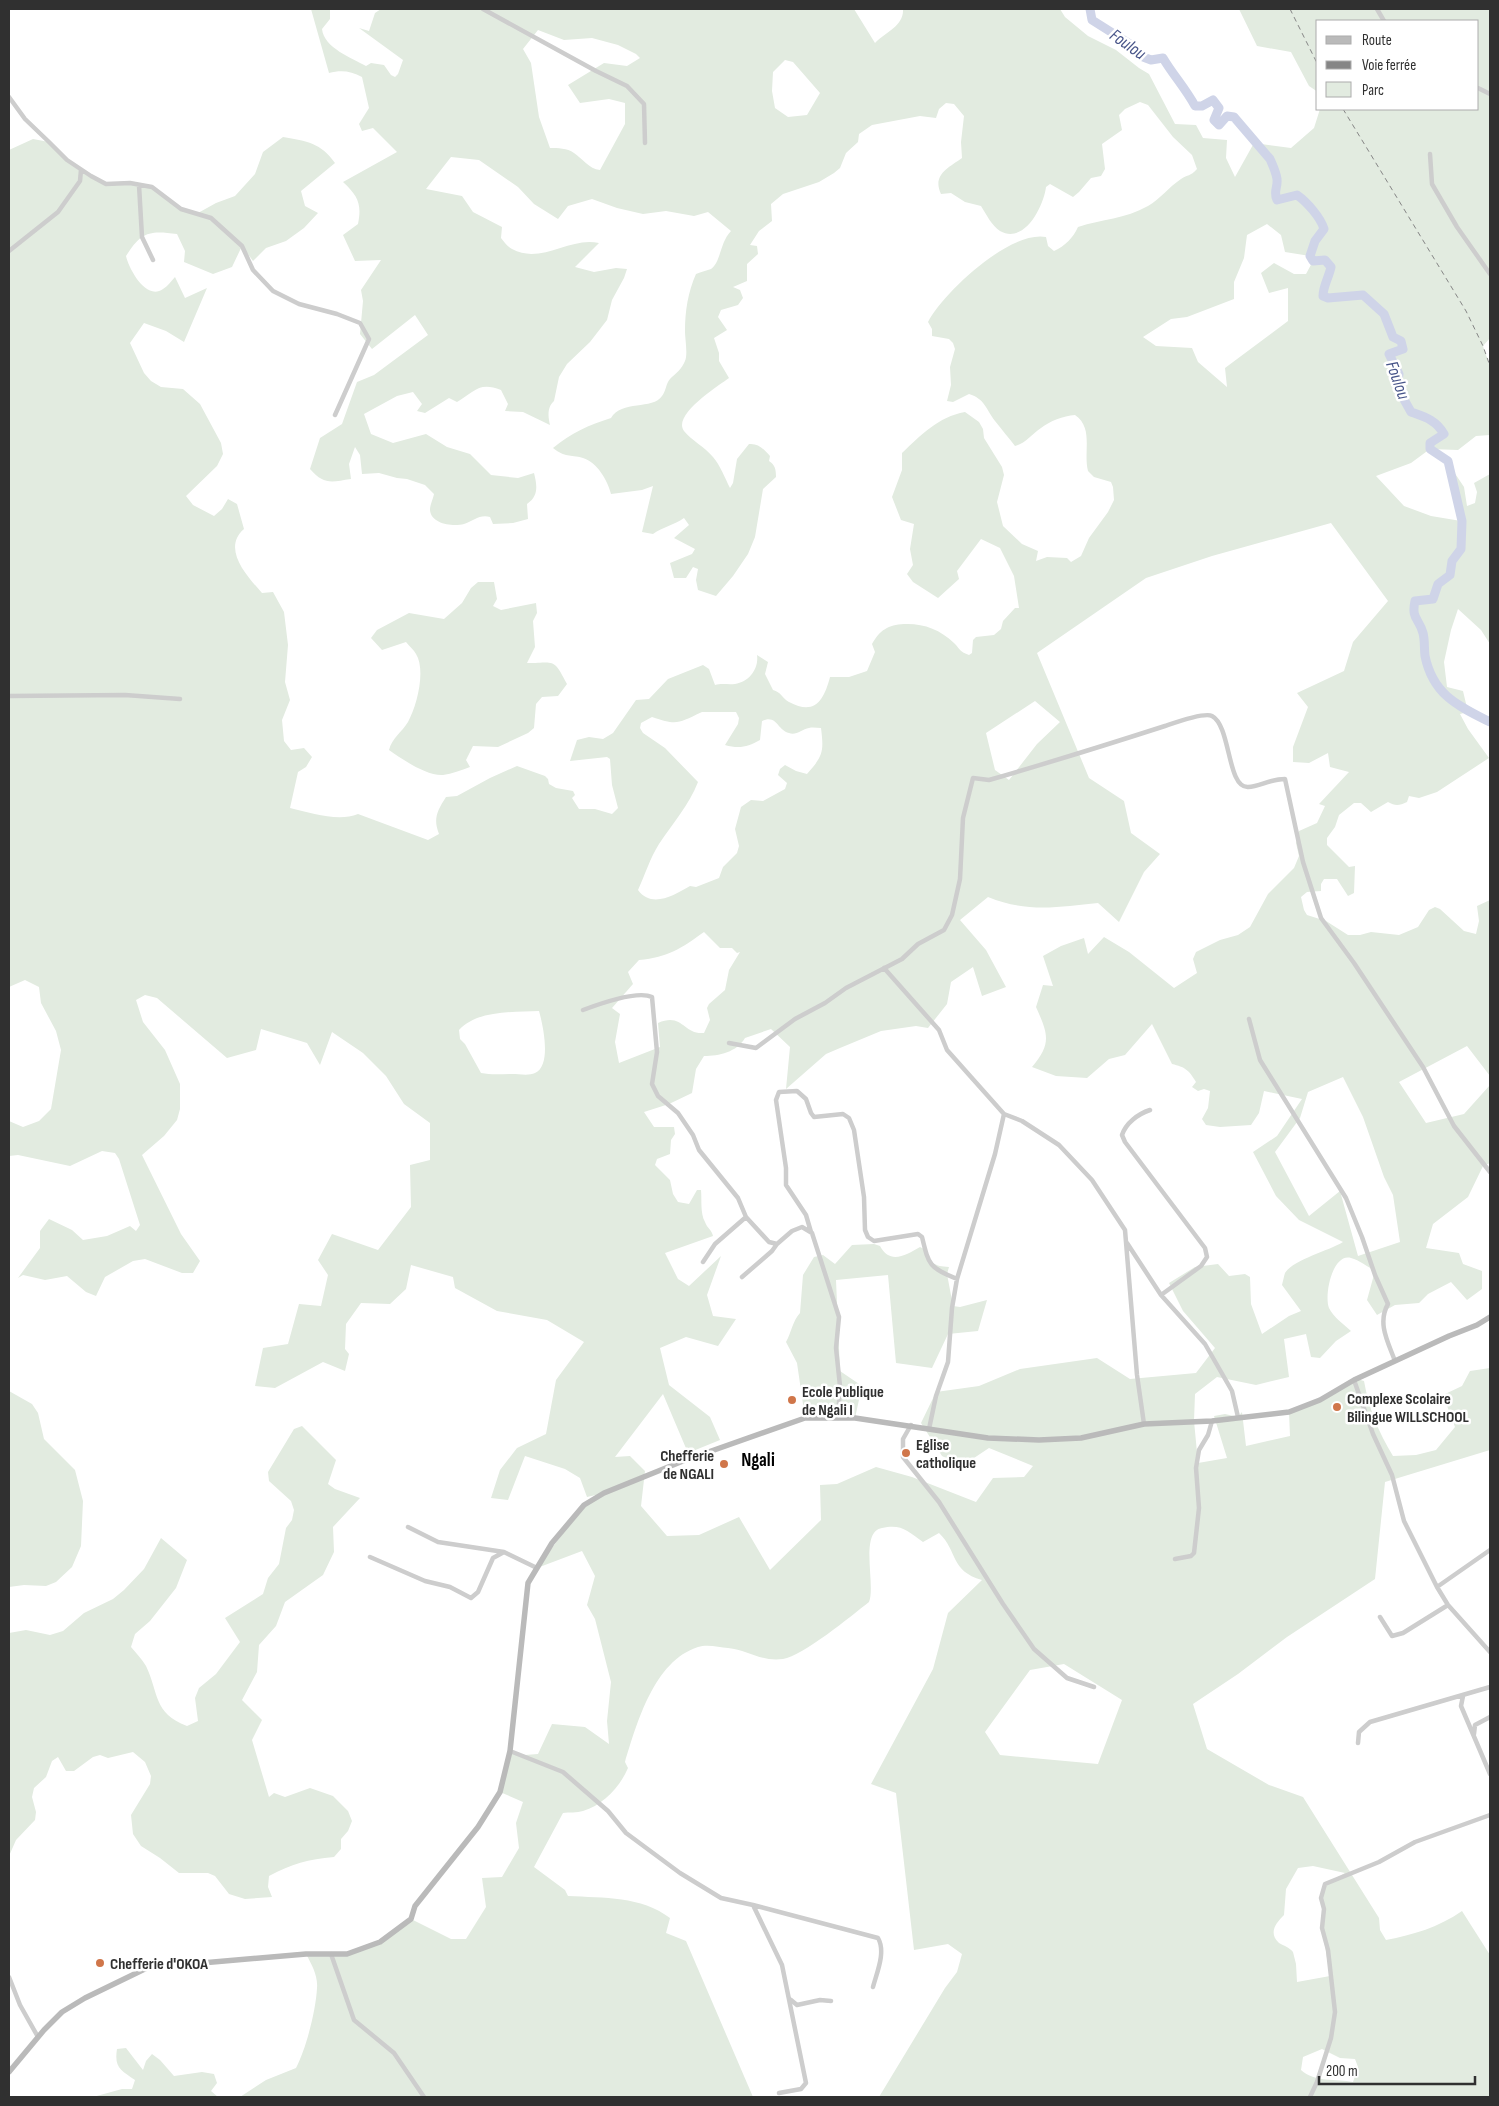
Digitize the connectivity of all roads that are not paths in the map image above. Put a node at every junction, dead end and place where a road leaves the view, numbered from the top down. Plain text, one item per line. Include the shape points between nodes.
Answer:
1 (483, 9) edge
2 (1377, 9) edge
3 (1383, 20) edge
4 (9, 97) edge
5 (645, 143) dead end
6 (1430, 154) dead end
7 (82, 170) junction
8 (139, 185) junction
9 (9, 251) edge
10 (153, 260) dead end
11 (1490, 274) edge
12 (335, 415) dead end
13 (9, 696) edge
14 (180, 699) dead end
15 (884, 968) junction
16 (583, 1010) dead end
17 (1250, 1019) dead end
18 (729, 1043) dead end
19 (1150, 1110) dead end
20 (1004, 1114) junction
21 (1490, 1172) edge
22 (746, 1217) junction
23 (812, 1233) junction
24 (1126, 1242) junction
25 (777, 1244) junction
26 (703, 1262) dead end
27 (742, 1277) dead end
28 (957, 1280) junction
29 (1161, 1295) junction
30 (1490, 1317) edge
31 (1395, 1361) junction
32 (1354, 1380) junction
33 (1238, 1417) junction
34 (838, 1418) junction
35 (1212, 1421) junction
36 (1144, 1424) junction
37 (911, 1425) junction
38 (929, 1429) junction
39 (408, 1527) dead end
40 (1490, 1550) edge
41 (504, 1552) junction
42 (370, 1557) dead end
43 (1175, 1560) dead end
44 (536, 1568) junction
45 (1436, 1587) junction
46 (1448, 1605) junction
47 (1380, 1618) dead end
48 (1490, 1652) edge
49 (1490, 1686) edge
50 (1094, 1687) dead end
51 (1463, 1696) junction
52 (1490, 1717) edge
53 (1474, 1734) junction
54 (1358, 1743) dead end
55 (510, 1751) junction
56 (1490, 1774) edge
57 (1490, 1815) edge
58 (753, 1904) junction
59 (331, 1954) junction
60 (9, 1977) edge
61 (873, 1987) dead end
62 (791, 2000) junction
63 (831, 2002) dead end
64 (38, 2038) junction
65 (9, 2072) edge
66 (779, 2093) dead end
67 (424, 2097) edge
68 (1310, 2097) edge

1 - 5 street via 628,86 644,104
2 - 3 street
4 - 7 street via 25,119 67,160
6 - 11 street via 1432,184 1456,227
7 - 8 street via 106,184
7 - 9 street via 80,180 58,212
8 - 10 street via 142,237
8 - 12 street via 152,187 181,209 210,218 242,246 253,270 273,291 299,304 360,323 369,339
13 - 14 street via 125,695
15 - 18 street via 795,1019 756,1048
15 - 20 street via 939,1030 947,1050
15 - 21 street via 944,930 952,915 960,879 963,818 973,778 990,780 1174,723 1212,716 1217,720 1236,780 1241,785 1248,788 1274,779 1285,779 1303,862 1321,918 1423,1067 1454,1126
16 - 22 street via 609,1001 646,995 652,998 657,1052 652,1084 658,1096 678,1113 699,1150 738,1198
17 - 31 street via 1260,1060 1346,1198 1388,1304 1383,1313 1383,1330
19 - 29 street via 1142,1112 1122,1135 1206,1248 1207,1257 1201,1266
20 - 24 street via 1022,1121 1059,1145 1092,1180 1124,1230
20 - 28 street
22 - 25 street via 769,1242
22 - 26 street via 715,1244
23 - 25 street via 802,1226
23 - 28 street via 806,1215 786,1185 776,1100 779,1092 797,1091 806,1099 814,1117 843,1114 848,1118 854,1130 868,1237 874,1241 918,1234 922,1237 929,1263
23 - 34 street via 839,1316 836,1348 840,1386
24 - 29 street
24 - 36 street
25 - 27 street
28 - 38 street via 948,1362
29 - 33 street via 1205,1344 1232,1391
30 - 31 street
31 - 32 street
32 - 33 street via 1320,1400 1289,1412
32 - 45 street via 1392,1475 1404,1521
33 - 35 street
34 - 37 street
34 - 44 street via 805,1418 604,1493 584,1504
35 - 36 street
35 - 43 street via 1199,1450 1196,1468 1199,1508 1194,1553
36 - 38 street via 1081,1438 1039,1440 988,1438
37 - 38 street
37 - 50 street via 903,1439 903,1457 939,1502 1034,1649 1067,1678
39 - 41 street via 438,1542
40 - 45 street
41 - 42 street via 493,1558 478,1592 471,1598
41 - 44 street
44 - 55 street via 528,1583
45 - 46 street
46 - 47 street via 1392,1636
46 - 48 street
49 - 51 street
51 - 53 street via 1461,1706
51 - 54 street via 1370,1722 1359,1732
52 - 53 street via 1475,1725
53 - 56 street
55 - 58 street via 563,1772 608,1811 626,1833 688,1878 721,1898
55 - 59 street via 500,1792 478,1827 415,1906 411,1918 380,1942 347,1954
57 - 68 street via 1415,1842 1379,1862 1325,1884 1321,1898 1324,1910 1322,1928 1328,1950 1335,2012 1330,2038
58 - 61 street via 878,1938 881,1944 880,1963
58 - 62 street via 782,1965
59 - 64 street via 153,1965 62,2012
59 - 67 street via 354,2020 394,2053
60 - 64 street
62 - 63 street via 797,2004 820,2000
62 - 66 street via 806,2083 801,2089
64 - 65 street

